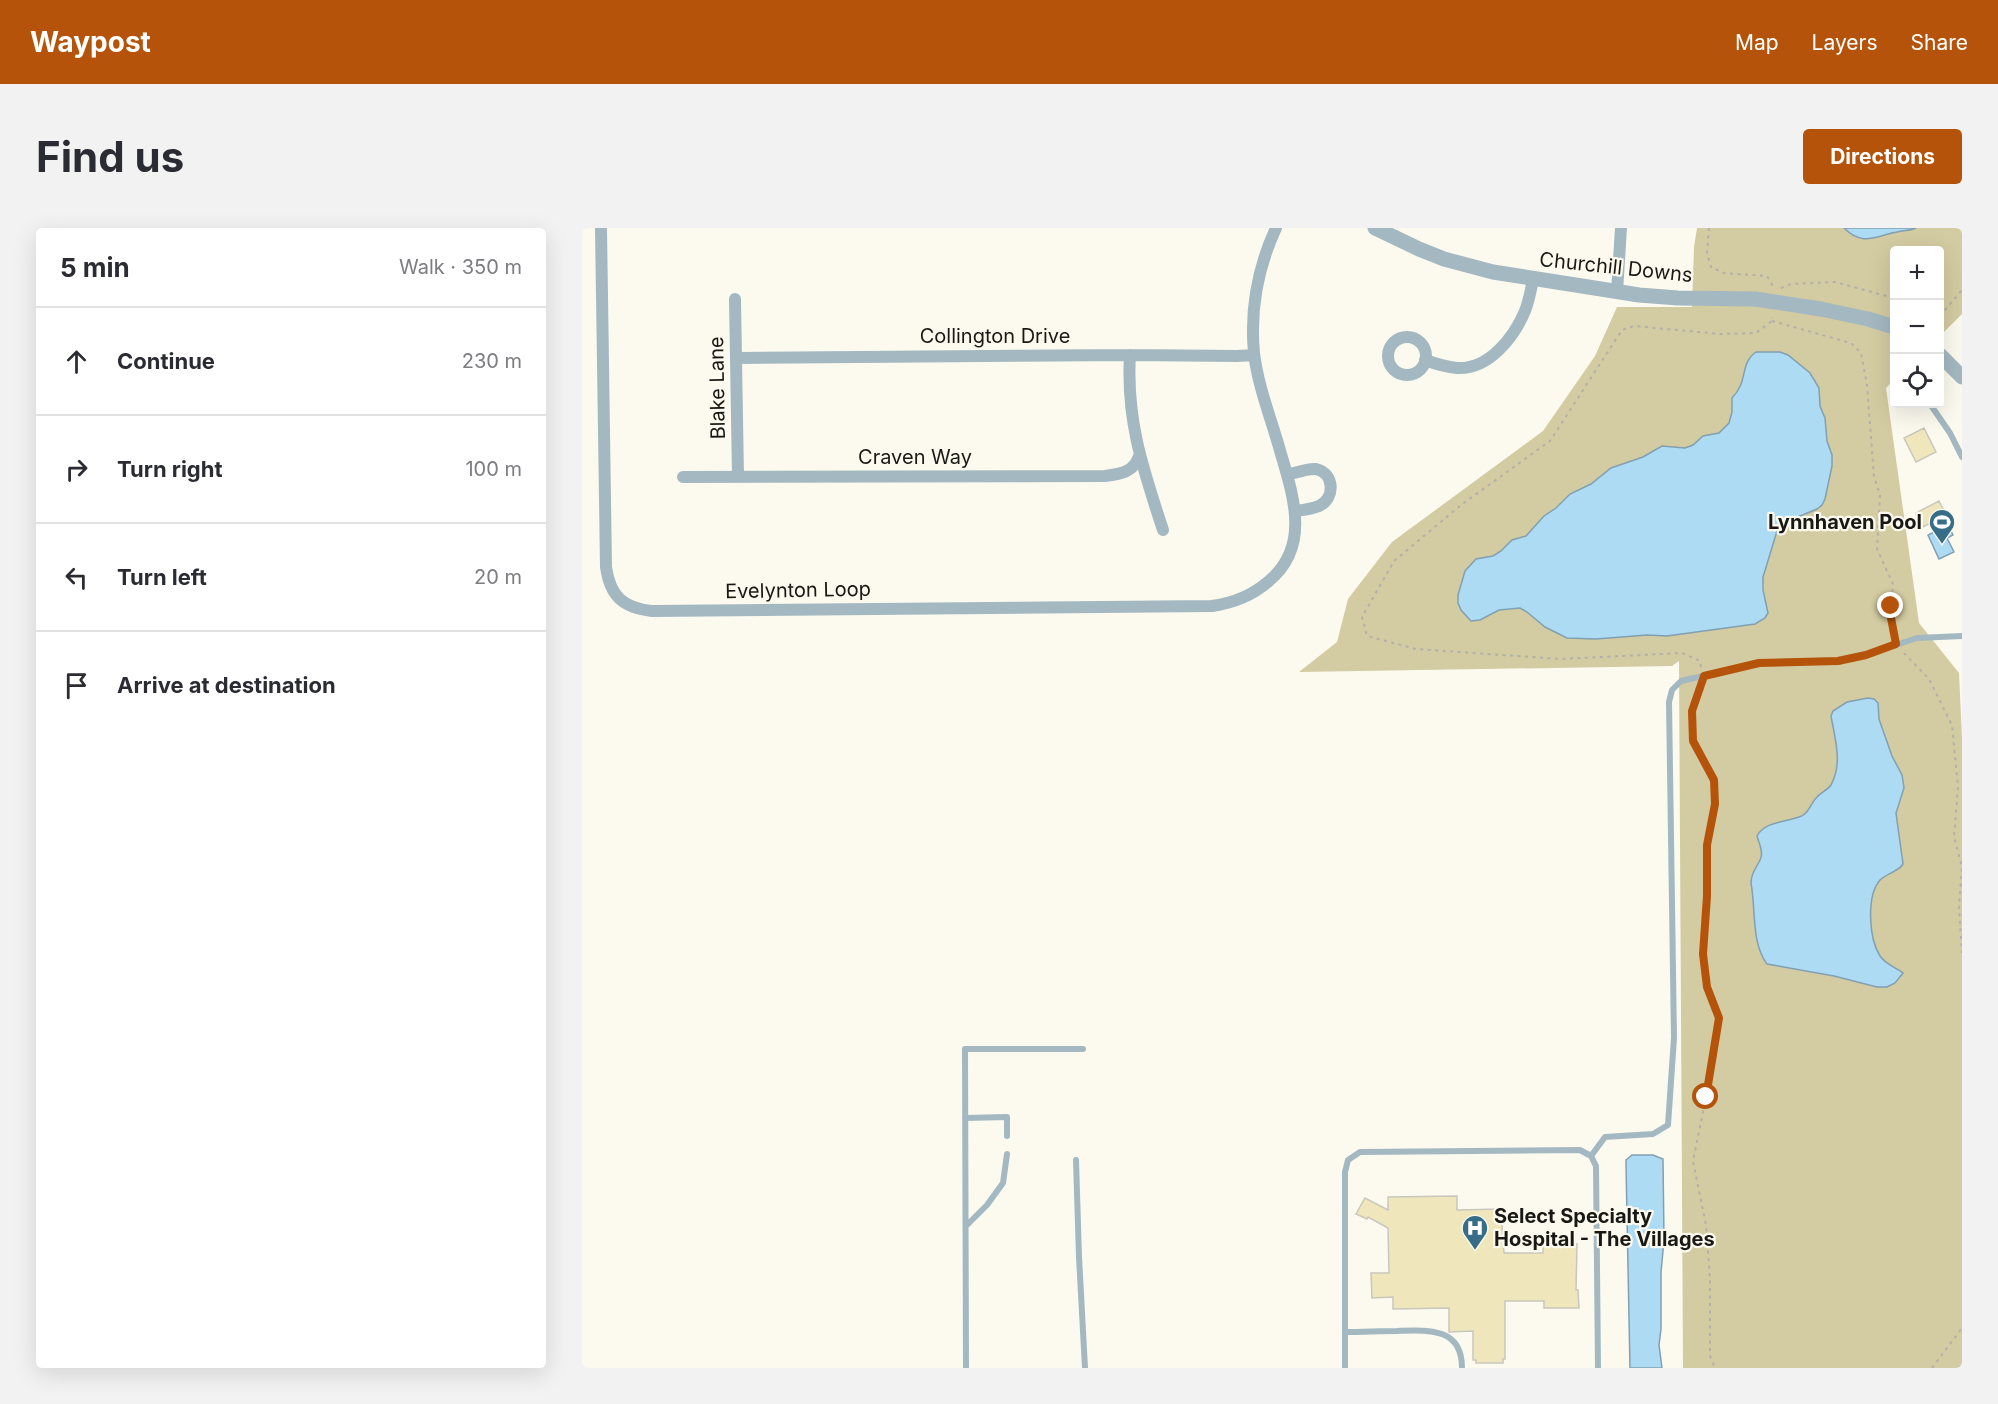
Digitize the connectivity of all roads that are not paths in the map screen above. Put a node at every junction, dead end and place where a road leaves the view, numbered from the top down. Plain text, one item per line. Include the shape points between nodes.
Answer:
1 (601, 228) edge
2 (1276, 228) edge
3 (1375, 228) edge
4 (1621, 228) edge
5 (1533, 279) junction
6 (1617, 292) junction
7 (735, 299) dead end
8 (1890, 326) edge
9 (1130, 355) junction
10 (1254, 355) junction
11 (736, 358) junction
12 (1944, 359) edge
13 (1425, 360) dead end
14 (1962, 377) edge
15 (1933, 408) edge
16 (1139, 456) junction
17 (1962, 457) edge
18 (1287, 475) junction
19 (683, 477) dead end
20 (738, 477) junction
21 (1295, 511) junction
22 (1163, 530) dead end
23 (1962, 636) edge
24 (1083, 1049) dead end
25 (964, 1118) junction
26 (1007, 1136) dead end
27 (1006, 1154) dead end
28 (1591, 1156) junction
29 (1076, 1160) dead end
30 (966, 1226) junction
31 (1345, 1332) junction
32 (966, 1368) edge
33 (1085, 1368) edge
34 (1345, 1368) edge
35 (1462, 1368) edge
36 (1598, 1368) edge

1 - 21 street, Evelynton Loop via 606,567 613,593 637,609 1233,603 1257,592 1291,554
2 - 10 street, Evelynton Loop via 1258,279
3 - 5 street, Churchill Downs via 1444,259
4 - 6 street
5 - 6 street, Churchill Downs
5 - 13 street via 1526,309 1515,331 1498,351 1485,360 1459,368
6 - 8 street, Churchill Downs via 1755,299 1821,309
7 - 11 street, Blake Lane
9 - 10 street, Collington Drive
9 - 11 street, Collington Drive
9 - 16 street via 1129,398
10 - 18 street, Evelynton Loop
11 - 20 street, Blake Lane
12 - 14 street
15 - 17 lane
16 - 20 street, Craven Way via 1131,469 1105,476
16 - 22 street
18 - 21 street, Evelynton Loop
18 - 21 street via 1313,469 1328,476 1331,484 1327,500
19 - 20 street, Craven Way
23 - 28 lane via 1917,638 1838,661 1759,663 1681,681 1672,690 1669,702 1674,1038 1668,1125 1653,1134 1605,1137
24 - 25 lane via 965,1049
25 - 26 lane via 1007,1117
25 - 30 lane
27 - 30 lane via 1003,1184
28 - 31 lane via 1580,1150 1360,1152 1348,1160
28 - 36 lane via 1596,1166
29 - 33 lane
30 - 32 lane
31 - 34 lane
31 - 35 lane via 1436,1331 1456,1343

